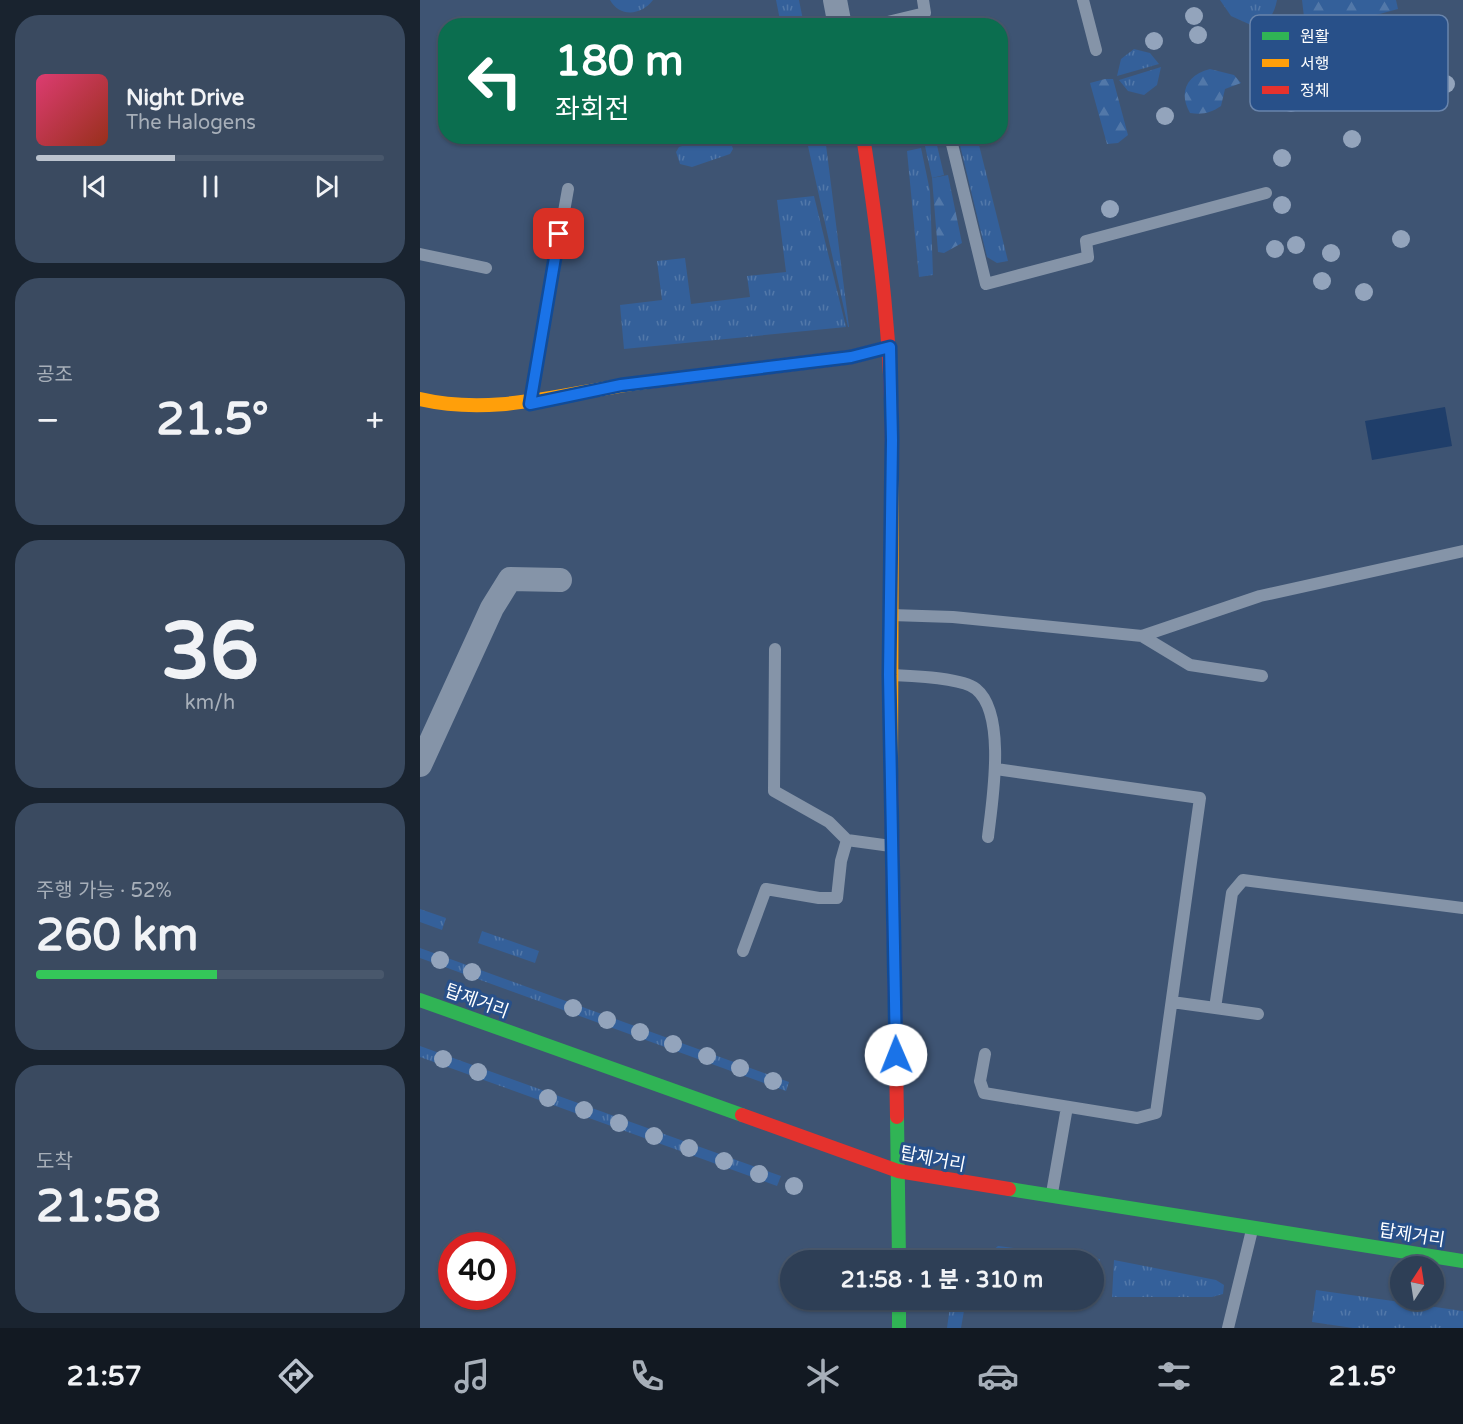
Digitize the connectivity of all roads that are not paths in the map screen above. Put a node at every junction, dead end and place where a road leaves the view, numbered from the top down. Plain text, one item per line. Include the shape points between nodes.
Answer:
1 (835, 0) edge
2 (922, 0) edge
3 (1083, 0) edge
4 (838, 18) edge
5 (904, 18) edge
6 (1096, 50) dead end
7 (863, 144) edge
8 (952, 144) edge
9 (568, 189) dead end
10 (1266, 192) dead end
11 (420, 254) edge
12 (486, 268) dead end
13 (890, 347) junction
14 (420, 399) edge
15 (530, 404) junction
16 (1463, 551) edge
17 (560, 580) dead end
18 (890, 615) junction
19 (1142, 636) junction
20 (775, 649) dead end
21 (889, 675) junction
22 (1262, 676) dead end
23 (420, 765) edge
24 (996, 769) junction
25 (988, 837) dead end
26 (847, 840) junction
27 (892, 846) junction
28 (1463, 908) edge
29 (743, 951) dead end
30 (420, 1000) edge
31 (1172, 1002) junction
32 (1215, 1008) junction
33 (1258, 1014) dead end
34 (985, 1054) dead end
35 (1067, 1107) junction
36 (898, 1172) junction
37 (1052, 1198) junction
38 (1253, 1229) junction
39 (899, 1250) edge
40 (1463, 1261) edge
41 (899, 1310) edge
42 (899, 1328) edge
43 (1228, 1328) edge

1 - 4 street
2 - 5 lane via 925,13
3 - 6 lane
7 - 13 street via 883,267
8 - 10 lane via 986,284 1089,256 1086,241
9 - 15 lane
11 - 12 lane
13 - 15 street via 851,357 621,385
13 - 18 street
14 - 15 street via 450,406
16 - 19 lane via 1260,596
17 - 23 street via 510,579 492,608
18 - 19 lane via 953,617
18 - 21 street
19 - 22 lane via 1190,665
20 - 26 lane via 774,791 829,822
21 - 24 lane via 922,676 976,688 986,703 995,738
21 - 27 street
24 - 25 lane
24 - 31 lane via 1200,798
26 - 27 lane
26 - 29 lane via 837,898 766,889
27 - 36 street
28 - 32 lane via 1243,880 1232,893
30 - 36 street, 탑제거리
31 - 32 lane
31 - 35 lane via 1156,1113 1137,1118
32 - 33 lane
34 - 35 lane via 980,1081 984,1093
35 - 37 lane
36 - 37 street, 탑제거리
36 - 39 street
37 - 38 street, 탑제거리
38 - 40 street, 탑제거리
38 - 43 lane
41 - 42 street

